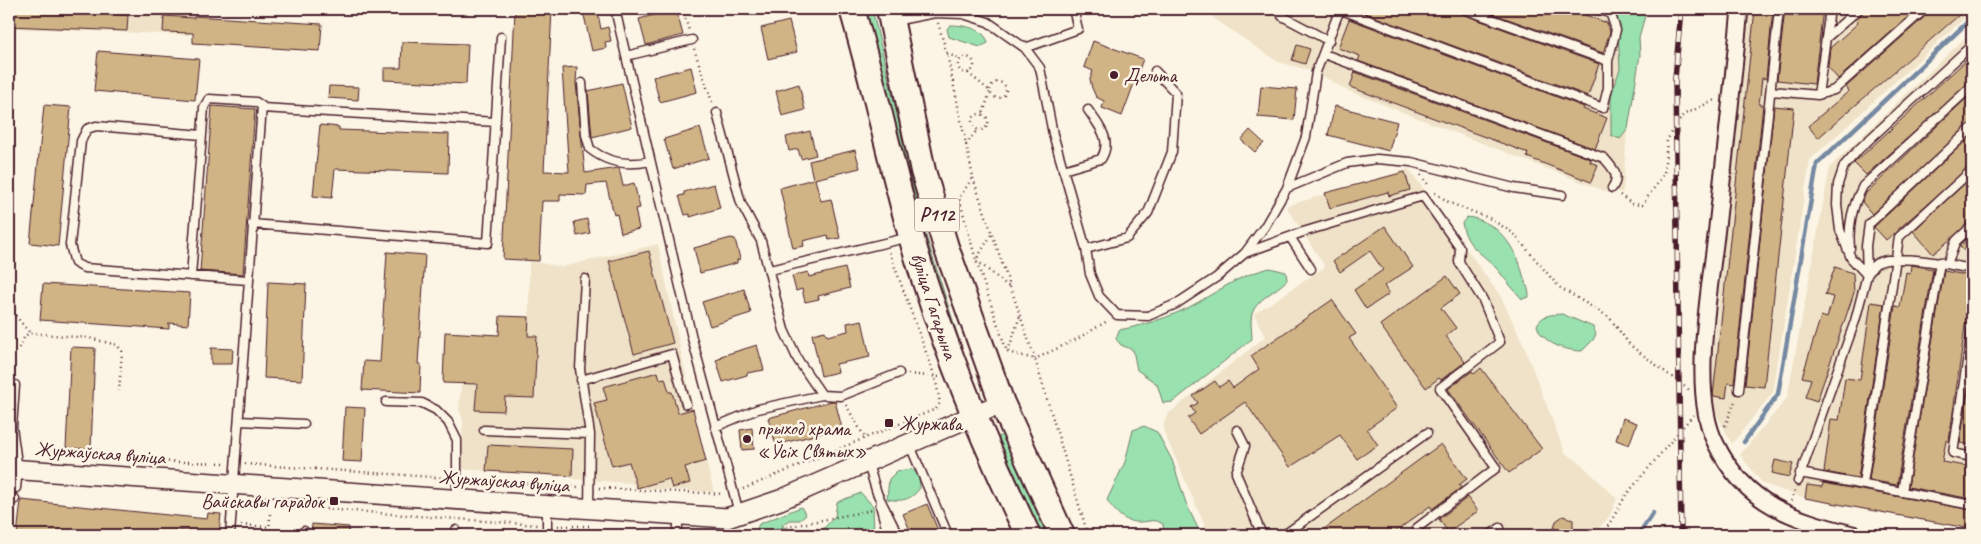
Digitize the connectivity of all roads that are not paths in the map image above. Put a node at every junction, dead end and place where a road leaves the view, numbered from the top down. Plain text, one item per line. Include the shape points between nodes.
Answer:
1 (615, 9) edge
2 (852, 9) edge
3 (1073, 9) edge
4 (1282, 9) edge
5 (1340, 9) edge
6 (1464, 9) edge
7 (1597, 9) edge
8 (1740, 9) edge
9 (1779, 9) edge
10 (1830, 9) edge
11 (1859, 9) edge
12 (1925, 9) edge
13 (955, 11) edge
14 (1609, 11) edge
15 (890, 15) edge
16 (501, 37) dead end
17 (1826, 38) junction
18 (692, 40) road end
19 (1329, 41) junction
20 (1972, 45) edge
21 (1025, 48) junction
22 (1324, 54) junction
23 (626, 56) junction
24 (1608, 61) junction
25 (1155, 71) dead end
26 (582, 83) dead end
27 (1972, 86) edge
28 (1771, 92) junction
29 (1818, 95) junction
30 (262, 108) junction
31 (1088, 110) dead end
32 (717, 113) road end
33 (496, 122) junction
34 (1972, 128) edge
35 (202, 135) junction
36 (650, 160) junction
37 (1063, 170) junction
38 (1972, 170) edge
39 (1287, 188) junction
40 (1612, 188) road end
41 (1562, 194) dead end
42 (252, 224) junction
43 (1972, 226) edge
44 (912, 237) junction
45 (1290, 237) junction
46 (1086, 248) junction
47 (1245, 253) junction
48 (1851, 258) junction
49 (1898, 260) junction
50 (1944, 263) junction
51 (1311, 269) dead end
52 (1972, 269) edge
53 (770, 270) junction
54 (1867, 275) junction
55 (191, 276) junction
56 (585, 278) dead end
57 (248, 280) junction
58 (1972, 330) edge
59 (900, 373) road end
60 (581, 380) junction
61 (15, 385) dead end
62 (1739, 390) road end
63 (822, 395) junction
64 (386, 402) dead end
65 (1002, 403) junction
66 (686, 404) dead end
67 (976, 415) junction
68 (238, 421) junction
69 (304, 424) dead end
70 (715, 428) junction
71 (484, 430) dead end
72 (1237, 430) dead end
73 (1427, 433) dead end
74 (590, 434) junction
75 (909, 442) junction
76 (1972, 457) edge
77 (867, 461) junction
78 (14, 476) edge
79 (233, 483) junction
80 (1863, 484) junction
81 (1902, 492) junction
82 (877, 493) junction
83 (457, 501) junction
84 (1972, 506) edge
85 (547, 508) junction
86 (589, 510) junction
87 (739, 515) junction
88 (679, 516) junction
89 (1417, 528) dead end
90 (1500, 528) dead end
91 (230, 535) edge
92 (547, 535) edge
93 (677, 535) edge
94 (888, 535) edge
95 (898, 535) edge
96 (948, 535) edge
97 (1028, 535) edge
98 (1062, 535) edge
99 (1262, 535) edge
100 (1284, 535) edge
101 (1490, 535) edge
102 (1856, 535) edge

1 - 23 lane
2 - 44 main road, вуліца Гагарына / Р112
3 - 21 lane via 1078,30
4 - 19 lane via 1282,16
5 - 19 lane
5 - 24 lane via 1603,108 1608,88
6 - 24 lane
7 - 14 lane
8 - 102 street via 1704,357 1707,424 1716,446 1739,479 1760,500 1786,514
9 - 28 lane
10 - 17 lane
11 - 17 lane
12 - 29 lane via 1834,90
13 - 15 lane
13 - 21 lane via 988,22
14 - 24 lane via 1616,30
15 - 65 main road, вуліца Гагарына / Р112 via 924,171 946,246
16 - 33 lane
17 - 29 lane
18 - 23 lane
19 - 22 lane
20 - 48 lane via 1844,166 1838,184 1838,204 1840,230
21 - 37 lane via 1040,68
22 - 39 lane via 1316,72 1306,137
22 - 40 lane via 1604,158 1615,171 1616,183
23 - 36 lane
25 - 46 lane via 1176,93 1172,152 1148,213 1128,238
26 - 36 lane via 590,149 628,164
27 - 48 lane via 1863,186 1852,206
28 - 29 lane
28 - 62 lane
30 - 33 lane
30 - 35 lane via 256,102 209,99 204,107
30 - 42 lane
31 - 37 lane via 1104,133 1106,151 1101,159
32 - 53 lane via 741,203 762,241
33 - 42 lane via 488,243
34 - 54 lane via 1869,224
35 - 55 lane
35 - 55 lane via 96,126 87,129 81,141 70,245 75,263 84,268
36 - 70 lane
37 - 46 lane
38 - 49 lane via 1899,237
39 - 41 lane via 1347,163 1377,159 1411,162 1514,188
39 - 47 lane via 1266,226
42 - 57 lane
43 - 50 lane via 1956,241
44 - 53 lane
44 - 67 main road, вуліца Гагарына / Р112 via 956,372
45 - 47 lane
45 - 51 lane
45 - 89 lane via 1423,196 1460,248 1459,262 1482,300 1500,342 1440,388 1496,468
46 - 47 lane via 1090,274 1099,296 1117,315 1148,316 1176,304 1217,277
48 - 54 lane
49 - 50 lane
49 - 54 lane via 1877,263
49 - 80 lane
50 - 52 lane
50 - 81 lane
53 - 63 lane via 784,330 798,360
54 - 80 lane via 1799,477
55 - 57 lane
56 - 60 lane
57 - 68 lane
58 - 76 lane via 1953,453
59 - 63 lane via 841,396
60 - 66 lane via 672,354
60 - 74 lane
61 - 78 lane via 12,427
63 - 70 lane via 758,409
64 - 83 lane via 422,403 436,410 448,422 456,440
65 - 67 street, Журжаўская вуліца
65 - 98 main road, вуліца Гагарына / Р112
67 - 75 street, Журжаўская вуліца
67 - 97 main road, вуліца Гагарына / Р112
68 - 69 lane
68 - 79 lane
70 - 87 lane
71 - 74 lane
72 - 99 lane via 1245,446 1236,473
73 - 100 lane
74 - 86 lane
75 - 77 street, Журжаўская вуліца
75 - 96 lane
77 - 82 lane
77 - 87 street, Журжаўская вуліца
78 - 79 street, Журжаўская вуліца
79 - 83 street, Журжаўская вуліца
79 - 91 lane
80 - 81 lane
81 - 84 lane
82 - 94 lane
82 - 95 lane
83 - 85 street, Журжаўская вуліца
85 - 86 street, Журжаўская вуліца
85 - 92 lane
86 - 88 street, Журжаўская вуліца
87 - 88 street, Журжаўская вуліца via 727,518
88 - 93 lane
90 - 101 lane

